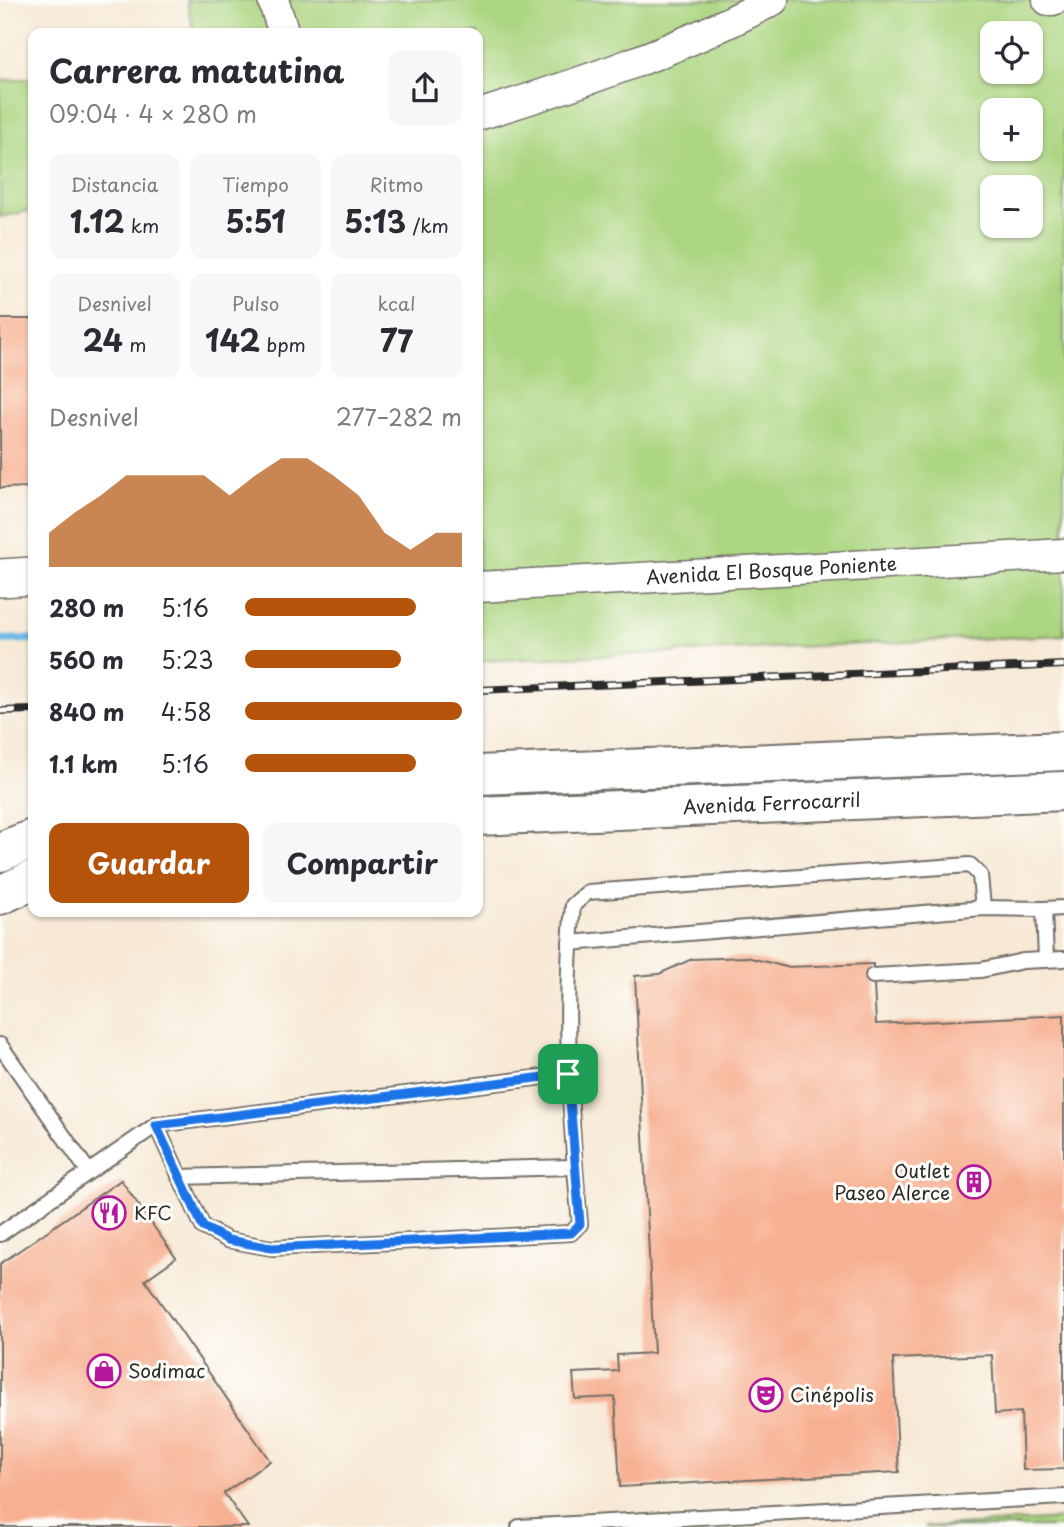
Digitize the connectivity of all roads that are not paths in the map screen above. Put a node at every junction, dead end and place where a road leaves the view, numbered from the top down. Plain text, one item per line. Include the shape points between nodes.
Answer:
1 (274, 0) edge
2 (773, 0) edge
3 (282, 28) edge
4 (483, 113) edge
5 (1064, 554) edge
6 (28, 576) edge
7 (0, 578) edge
8 (483, 587) edge
9 (1064, 751) edge
10 (483, 775) edge
11 (1064, 790) edge
12 (483, 816) edge
13 (28, 841) edge
14 (0, 852) edge
15 (28, 882) edge
16 (0, 895) edge
17 (983, 908) junction
18 (1064, 908) edge
19 (1044, 909) junction
20 (570, 943) junction
21 (1046, 959) junction
22 (1064, 959) edge
23 (873, 976) dead end
24 (0, 1045) edge
25 (568, 1074) junction
26 (156, 1125) junction
27 (574, 1167) junction
28 (88, 1171) junction
29 (178, 1177) junction
30 (0, 1234) edge
31 (1064, 1497) edge
32 (519, 1527) edge

1 - 3 street
2 - 4 street via 589,81
5 - 8 street, Avenida El Bosque Poniente
6 - 7 street
9 - 10 main road, Avenida Ferrocarril
11 - 12 main road, Avenida Ferrocarril
13 - 14 main road
15 - 16 main road
17 - 19 lane
17 - 20 lane
17 - 20 lane via 980,875 970,865 608,890 589,892 573,905
18 - 19 lane
19 - 21 lane
20 - 25 lane
21 - 22 lane
21 - 23 lane via 981,970
24 - 28 lane
25 - 26 lane
25 - 27 lane
26 - 28 lane
26 - 29 lane
27 - 29 lane
27 - 29 lane via 580,1224 571,1233 272,1248 228,1240 203,1227
28 - 30 lane
31 - 32 lane

